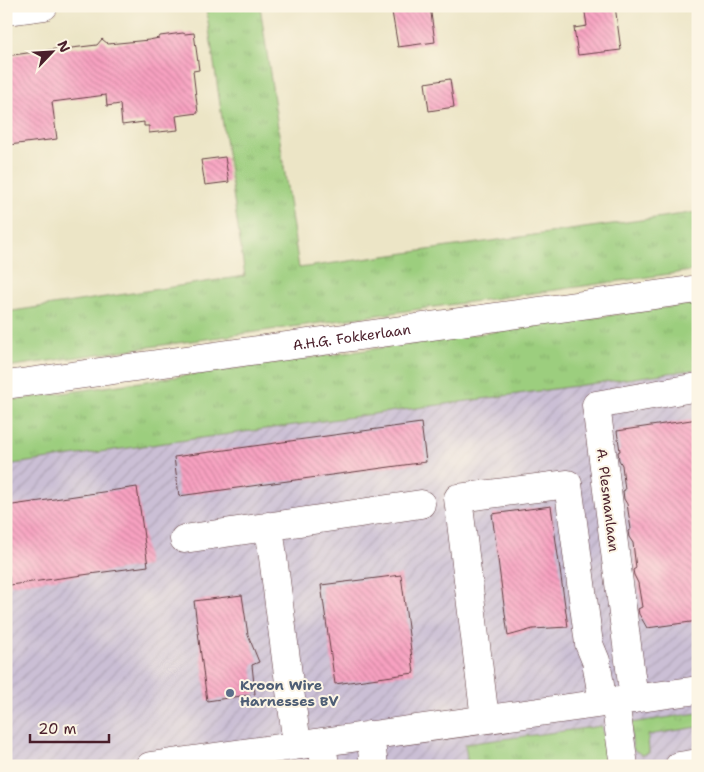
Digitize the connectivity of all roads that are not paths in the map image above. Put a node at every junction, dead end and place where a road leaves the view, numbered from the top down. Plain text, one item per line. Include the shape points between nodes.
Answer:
1 (44, 6) edge
2 (6, 11) edge
3 (698, 290) edge
4 (6, 385) edge
5 (698, 387) edge
6 (422, 504) dead end
7 (269, 526) junction
8 (184, 539) dead end
9 (698, 690) edge
10 (617, 701) junction
11 (485, 719) junction
12 (370, 735) junction
13 (315, 751) edge
14 (698, 763) edge
15 (150, 766) edge
16 (374, 766) edge
17 (624, 766) edge
18 (679, 766) edge

1 - 2 main road
3 - 4 main road, A.H.G. Fokkerlaan
5 - 10 main road, A. Plesmanlaan via 596,404
6 - 7 main road
7 - 8 main road
7 - 13 main road
9 - 10 main road
10 - 11 main road
10 - 11 main road via 589,644 568,484 458,498
10 - 17 main road
11 - 12 main road
12 - 13 main road
12 - 16 main road
13 - 15 main road
14 - 18 main road

